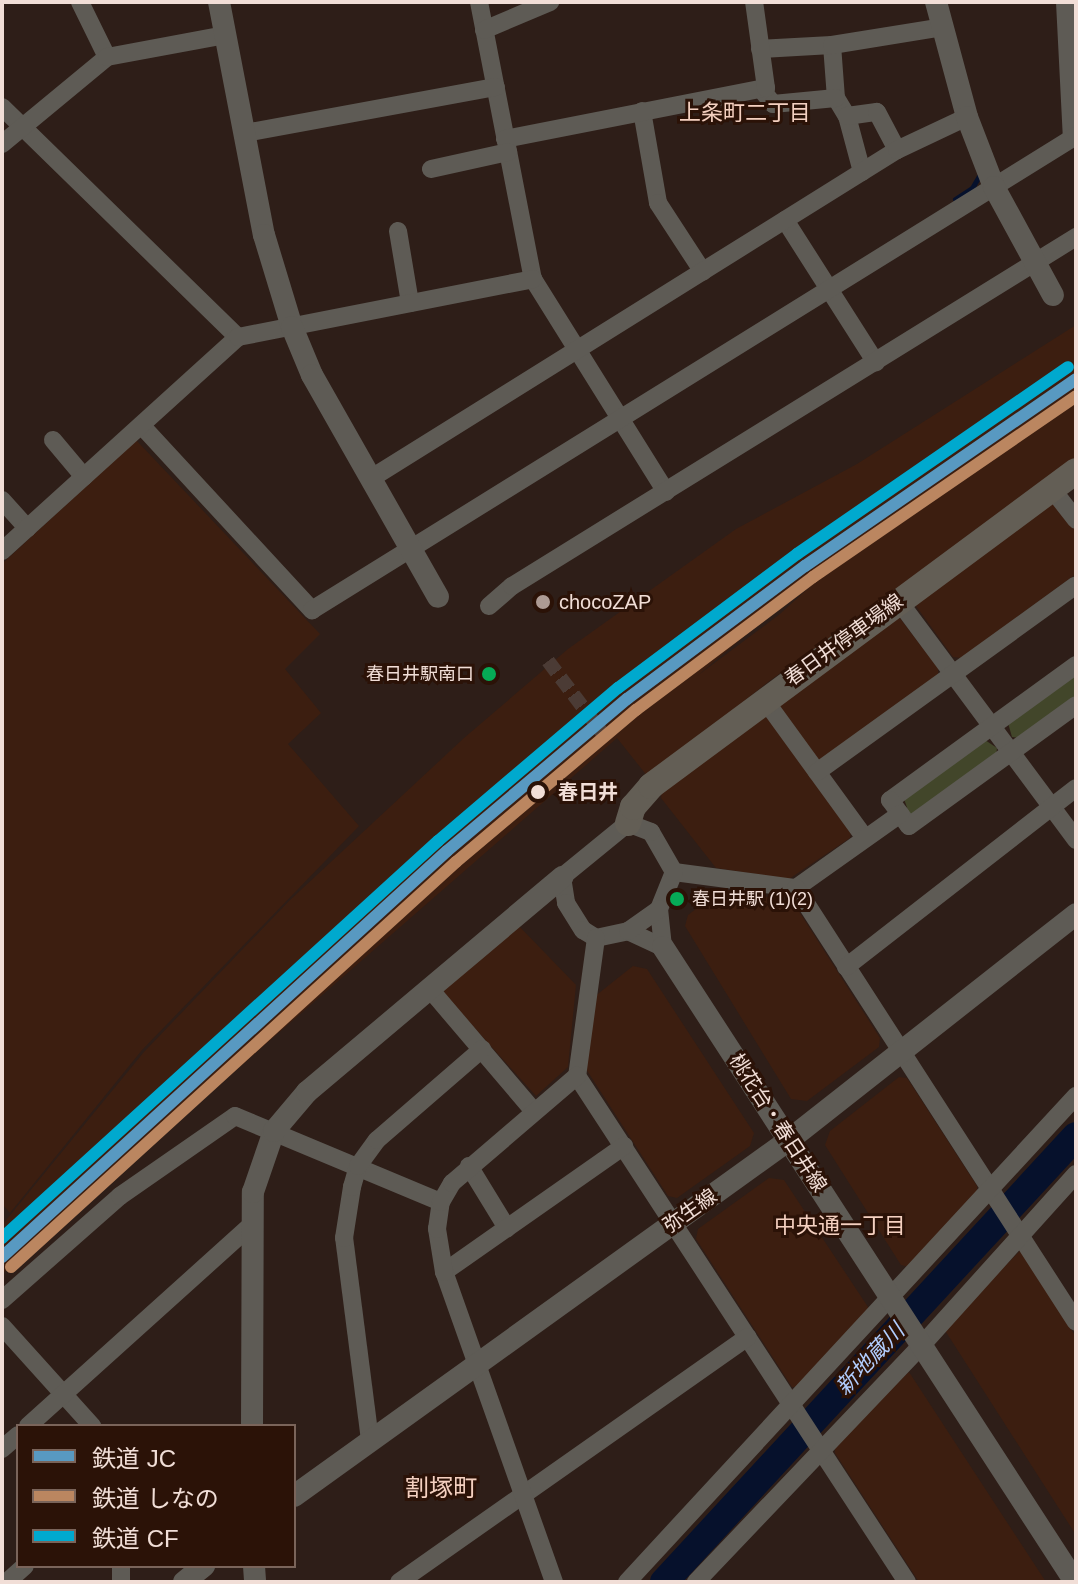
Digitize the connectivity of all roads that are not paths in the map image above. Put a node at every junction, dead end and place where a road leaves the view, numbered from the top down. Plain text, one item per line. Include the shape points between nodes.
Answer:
1 (80, 2) edge
2 (219, 2) edge
3 (479, 2) edge
4 (550, 2) edge
5 (754, 2) edge
6 (936, 2) edge
7 (1065, 2) edge
8 (943, 27) junction
9 (484, 30) junction
10 (226, 35) junction
11 (832, 45) junction
12 (760, 49) junction
13 (107, 57) junction
14 (496, 87) junction
15 (761, 89) junction
16 (836, 98) junction
17 (2, 107) edge
18 (642, 111) junction
19 (847, 116) junction
20 (967, 117) junction
21 (21, 126) junction
22 (245, 133) junction
23 (1074, 137) edge
24 (2, 144) edge
25 (507, 146) junction
26 (897, 150) junction
27 (431, 169) dead end
28 (862, 172) junction
29 (994, 187) junction
30 (785, 220) junction
31 (398, 231) dead end
32 (1076, 237) edge
33 (1035, 263) junction
34 (703, 272) junction
35 (533, 279) junction
36 (828, 289) junction
37 (1053, 295) dead end
38 (410, 303) junction
39 (292, 327) junction
40 (238, 337) junction
41 (579, 348) junction
42 (876, 363) junction
43 (620, 417) junction
44 (142, 426) junction
45 (53, 440) dead end
46 (1076, 471) edge
47 (84, 477) junction
48 (370, 479) junction
49 (1052, 489) junction
50 (666, 492) junction
51 (2, 500) edge
52 (1076, 520) edge
53 (27, 528) junction
54 (409, 549) junction
55 (2, 551) edge
56 (1076, 585) edge
57 (438, 597) dead end
58 (898, 600) junction
59 (489, 606) dead end
60 (1076, 665) edge
61 (952, 672) junction
62 (764, 699) junction
63 (1076, 705) edge
64 (992, 726) junction
65 (1011, 752) junction
66 (817, 772) junction
67 (1076, 788) edge
68 (1052, 807) junction
69 (900, 814) junction
70 (628, 823) junction
71 (865, 838) junction
72 (1076, 840) edge
73 (674, 872) junction
74 (562, 877) junction
75 (796, 888) junction
76 (659, 909) junction
77 (1076, 914) edge
78 (628, 931) junction
79 (596, 938) junction
80 (663, 947) junction
81 (846, 967) junction
82 (429, 988) junction
83 (482, 1049) junction
84 (903, 1051) junction
85 (577, 1076) junction
86 (1076, 1096) edge
87 (533, 1110) junction
88 (274, 1131) junction
89 (789, 1140) junction
90 (624, 1146) junction
91 (358, 1166) junction
92 (469, 1166) junction
93 (1076, 1174) edge
94 (992, 1193) junction
95 (441, 1202) junction
96 (674, 1222) junction
97 (251, 1225) junction
98 (507, 1228) junction
99 (1015, 1229) junction
100 (444, 1272) junction
101 (891, 1298) junction
102 (2, 1300) edge
103 (1076, 1322) edge
104 (2, 1326) edge
105 (747, 1337) junction
106 (917, 1338) junction
107 (476, 1364) junction
108 (63, 1394) junction
109 (794, 1408) junction
110 (30, 1424) edge
111 (90, 1424) edge
112 (252, 1424) edge
113 (370, 1440) junction
114 (817, 1444) junction
115 (523, 1494) junction
116 (296, 1495) edge
117 (23, 1568) edge
118 (202, 1568) edge
119 (421, 1576) edge
120 (7, 1582) edge
121 (184, 1582) edge
122 (399, 1582) edge
123 (554, 1582) edge
124 (627, 1582) edge
125 (696, 1582) edge
126 (907, 1582) edge
127 (1075, 1582) edge

1 - 13 street
2 - 10 street
3 - 9 street
4 - 9 street
5 - 12 street
6 - 8 street
7 - 23 street
8 - 11 street
8 - 20 street
9 - 14 street
10 - 13 street
10 - 22 street
11 - 12 street
11 - 16 street
12 - 15 street via 766,88
13 - 21 street
14 - 22 street
14 - 25 street
15 - 16 street via 773,104
15 - 18 street
16 - 19 street
17 - 21 street
18 - 25 street
18 - 34 street via 658,203
19 - 26 street via 877,112
19 - 28 street
20 - 26 street
20 - 29 street
21 - 24 street
21 - 40 street
22 - 39 street via 264,235
23 - 29 street
25 - 27 street
25 - 35 street
26 - 28 street
28 - 30 street
29 - 33 street
29 - 36 street
30 - 34 street
30 - 36 street
31 - 38 street
32 - 33 street
33 - 37 street
33 - 42 street
34 - 41 street
35 - 38 street
35 - 41 street
36 - 42 street
36 - 43 street
38 - 39 street
39 - 40 street
39 - 48 street
40 - 44 street
41 - 43 street
41 - 48 street
42 - 50 street
43 - 50 street
43 - 54 street
44 - 47 street
44 - 54 street via 312,610
45 - 47 street
46 - 49 main road, 春日井停車場線
47 - 53 street
48 - 54 street
49 - 52 street
49 - 58 main road, 春日井停車場線
50 - 59 street via 512,586
51 - 53 street
53 - 55 street
54 - 57 street
56 - 61 street
58 - 61 street
58 - 62 main road, 春日井停車場線
60 - 64 street
61 - 64 street
61 - 66 street
62 - 66 street
62 - 70 main road, 春日井停車場線 via 642,794
63 - 65 street
64 - 65 street
64 - 69 street via 890,800
65 - 68 street
65 - 69 street via 909,826
66 - 71 street
67 - 68 street
68 - 72 street
68 - 81 street
69 - 71 street
70 - 73 street via 651,832
70 - 74 street
71 - 75 street
73 - 75 street
73 - 76 street
74 - 79 street via 566,903 583,930
74 - 82 street
75 - 81 street
76 - 78 street
76 - 80 street
77 - 84 street, 弥生線
78 - 79 street
78 - 80 street
79 - 85 street
80 - 89 street, 桃花台・春日井線
81 - 84 street
82 - 83 street
82 - 88 street via 307,1092
83 - 87 street
83 - 91 street via 387,1128
84 - 89 street, 弥生線
84 - 94 street
85 - 87 street
85 - 90 street
86 - 94 street
87 - 92 street
88 - 91 street
88 - 97 street via 259,1165
88 - 102 street via 235,1116 210,1131 120,1196
89 - 96 street, 弥生線
89 - 101 street, 桃花台・春日井線
90 - 96 street
90 - 98 street
91 - 95 street
91 - 113 street via 344,1238
92 - 95 street
92 - 98 street
93 - 99 street
94 - 99 street
94 - 101 street
95 - 100 street via 437,1251
96 - 105 street
96 - 107 street, 弥生線
97 - 108 street
97 - 112 street
98 - 100 street
99 - 103 street
99 - 106 street
100 - 107 street
101 - 106 street, 桃花台・春日井線
101 - 109 street
104 - 108 street
105 - 109 street
105 - 115 street
106 - 114 street
106 - 127 street, 桃花台・春日井線
107 - 113 street, 弥生線
107 - 115 street
108 - 110 street
108 - 111 street
109 - 114 street
109 - 124 street
113 - 116 street, 弥生線
114 - 125 street
114 - 126 street
115 - 119 street
115 - 123 street
117 - 120 street
118 - 121 street
119 - 122 street

